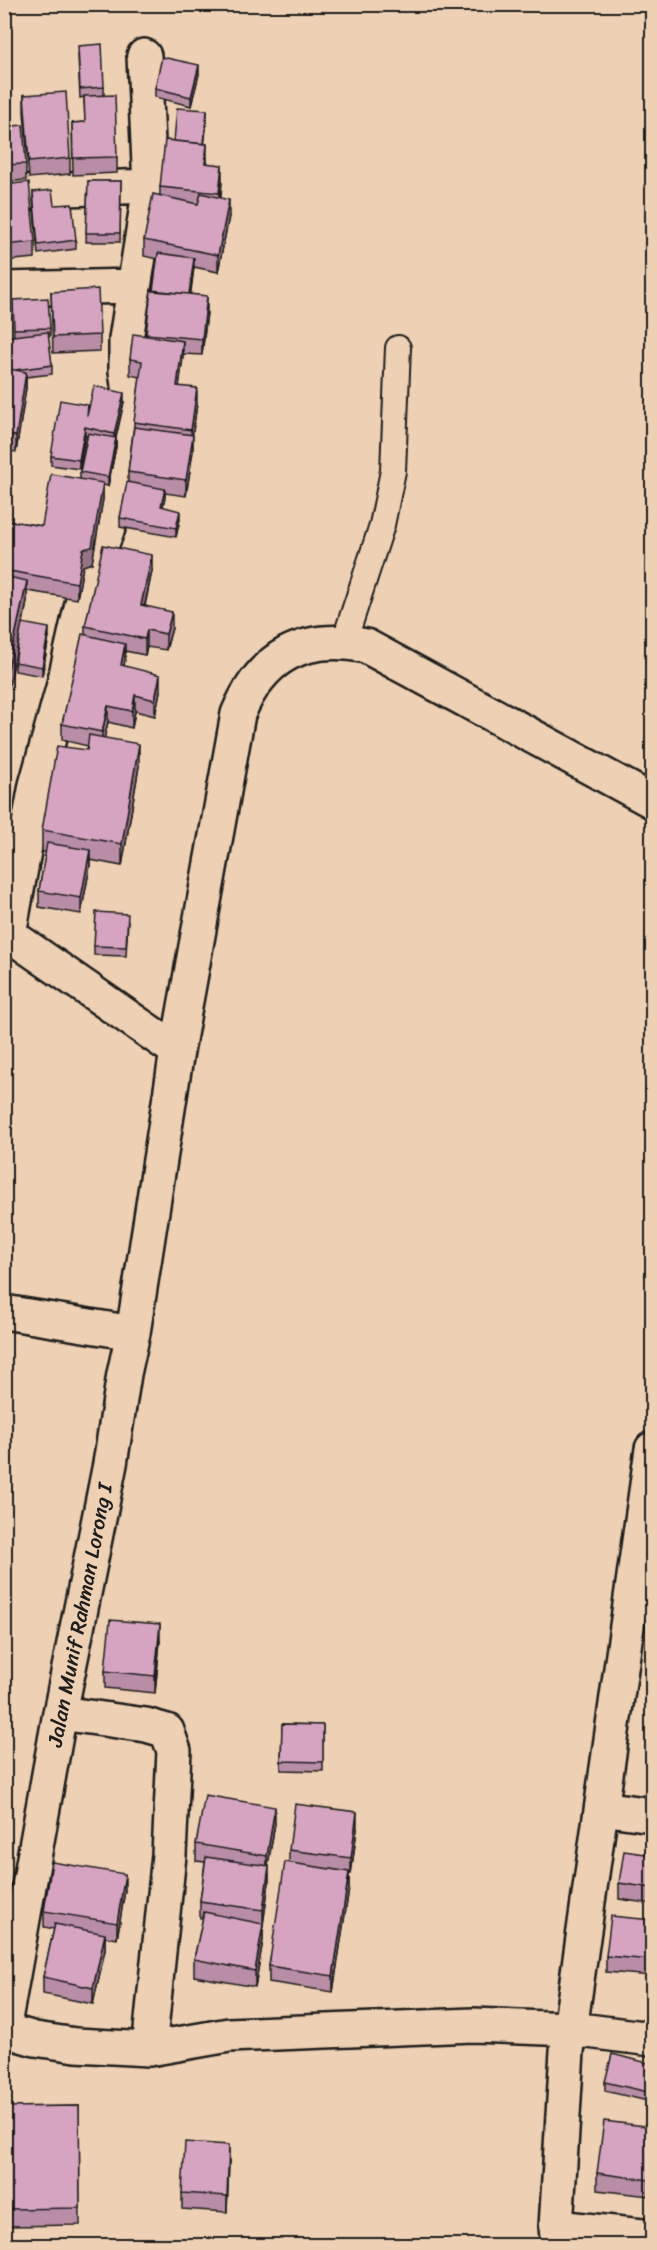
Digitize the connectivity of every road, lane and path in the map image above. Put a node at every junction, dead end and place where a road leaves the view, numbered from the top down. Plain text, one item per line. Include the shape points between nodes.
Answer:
1 (144, 57) dead end
2 (150, 186) junction
3 (4, 195) edge
4 (134, 286) junction
5 (4, 289) edge
6 (398, 348) dead end
7 (344, 642) junction
8 (652, 801) edge
9 (7, 933) edge
10 (177, 1051) junction
11 (4, 1312) edge
12 (133, 1333) junction
13 (652, 1449) edge
14 (641, 1613) edge
15 (60, 1713) junction
16 (602, 1808) junction
17 (652, 1815) edge
18 (4, 2025) edge
19 (571, 2029) junction
20 (4, 2030) edge
21 (652, 2039) edge
22 (149, 2049) junction
23 (557, 2236) edge
24 (652, 2237) edge

1 - 2 street
2 - 3 street
2 - 4 street
4 - 5 street
4 - 9 street via 126,339 132,413 126,455 111,520 86,586 36,785
6 - 7 lane via 393,471 382,525
7 - 8 street, Jalan Munif Rahman Lorong I via 366,646
7 - 10 street, Jalan Munif Rahman Lorong I via 297,649 276,660 246,693 238,714
9 - 10 street
10 - 12 street, Jalan Munif Rahman Lorong I
11 - 12 street
12 - 15 street, Jalan Munif Rahman Lorong I
13 - 14 street
14 - 16 street
15 - 18 street, Jalan Munif Rahman Lorong I
15 - 22 street via 167,1731 174,1751 169,1856
16 - 17 street
16 - 19 street
19 - 21 street
19 - 22 street via 473,2025 229,2035
19 - 23 street
20 - 22 street via 76,2045
23 - 24 street

